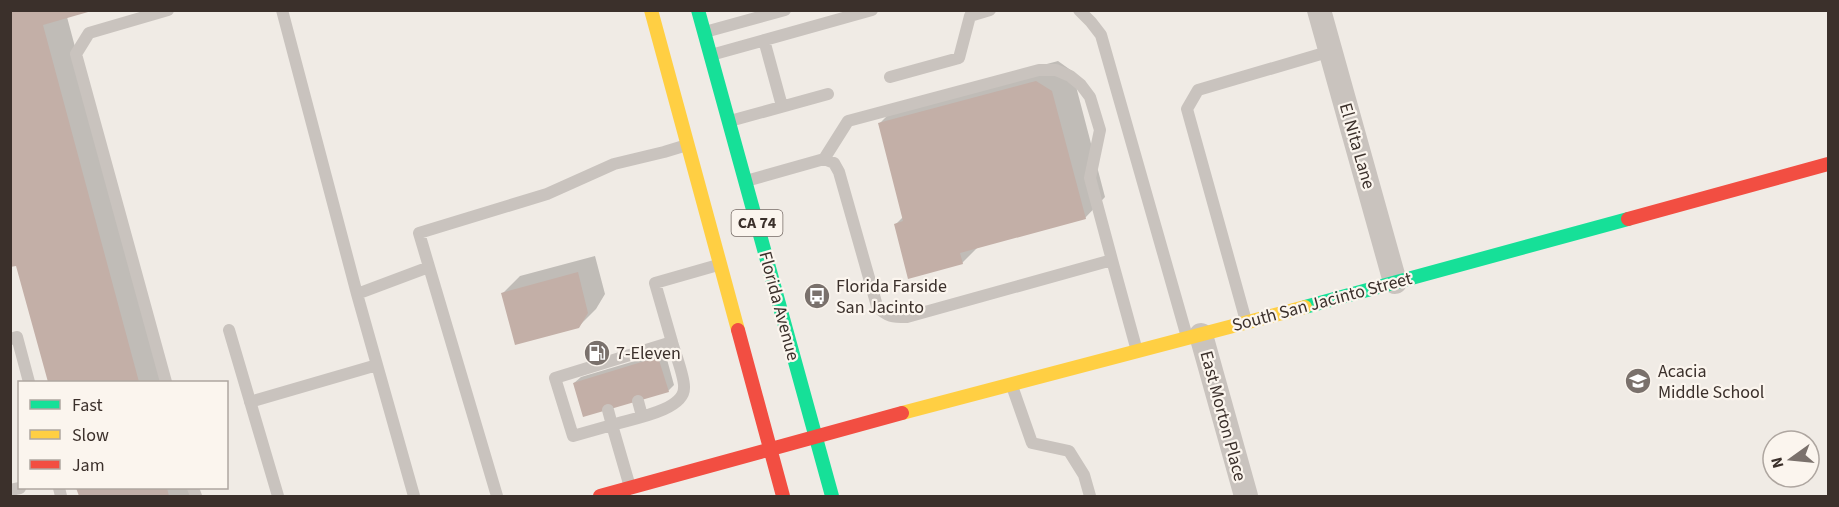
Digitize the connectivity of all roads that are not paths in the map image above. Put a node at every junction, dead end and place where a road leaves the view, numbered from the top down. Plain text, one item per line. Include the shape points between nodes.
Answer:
1 (168, 10) edge
2 (282, 10) edge
3 (651, 10) edge
4 (698, 10) edge
5 (785, 10) edge
6 (872, 10) edge
7 (990, 10) edge
8 (1079, 10) edge
9 (1319, 10) edge
10 (967, 13) edge
11 (704, 32) junction
12 (764, 40) junction
13 (1331, 51) junction
14 (711, 55) junction
15 (890, 77) dead end
16 (828, 94) dead end
17 (782, 106) junction
18 (729, 121) junction
19 (688, 144) junction
20 (824, 159) junction
21 (1828, 164) edge
22 (745, 181) junction
23 (1112, 260) junction
24 (720, 264) junction
25 (429, 267) junction
26 (1395, 282) junction
27 (357, 294) junction
28 (1246, 322) junction
29 (229, 330) dead end
30 (1194, 336) junction
31 (10, 339) edge
32 (672, 342) junction
33 (1137, 351) junction
34 (377, 365) junction
35 (29, 381) edge
36 (166, 381) edge
37 (1011, 385) junction
38 (638, 401) dead end
39 (250, 402) junction
40 (608, 410) dead end
41 (642, 416) junction
42 (612, 425) junction
43 (815, 436) junction
44 (769, 449) junction
45 (630, 488) junction
46 (609, 495) edge
47 (278, 496) edge
48 (414, 496) edge
49 (497, 496) edge
50 (783, 496) edge
51 (832, 496) edge
52 (1090, 496) edge
53 (1245, 496) edge

1 - 36 lane via 89,33 76,54
2 - 27 lane
3 - 19 main road, CA 74
4 - 11 main road, Florida Avenue / CA 74
5 - 11 lane
6 - 12 lane
7 - 10 lane
8 - 30 lane via 1101,35
9 - 13 street, El Nita Lane
10 - 15 lane via 959,58
11 - 14 main road, Florida Avenue / CA 74
12 - 14 lane
12 - 17 lane
13 - 26 street, El Nita Lane
13 - 28 lane via 1198,90 1187,109
14 - 18 main road, Florida Avenue / CA 74
16 - 17 lane
17 - 18 lane
18 - 22 main road, Florida Avenue / CA 74
19 - 24 main road, CA 74
19 - 25 lane via 614,164 547,194 419,233
20 - 22 lane
20 - 23 lane via 834,163 839,172 877,306 891,317 907,317
20 - 23 lane via 848,121 1039,70 1056,70 1070,76 1090,97 1100,130 1090,178
21 - 26 main road, South San Jacinto Street
22 - 43 main road, Florida Avenue / CA 74
23 - 33 lane
24 - 32 lane via 655,283
24 - 44 main road, CA 74
25 - 27 lane
25 - 49 lane
26 - 28 main road, South San Jacinto Street
27 - 34 lane
28 - 30 main road, South San Jacinto Street
29 - 39 lane
30 - 33 main road, South San Jacinto Street
30 - 53 street, East Morton Place
31 - 35 lane via 16,337
32 - 41 lane via 685,388 681,400 673,407
32 - 42 lane via 627,361 555,378 573,436
33 - 37 main road, South San Jacinto Street
34 - 39 lane
34 - 48 lane
37 - 43 main road, South San Jacinto Street
37 - 52 lane via 1032,443 1069,451 1084,475
38 - 41 lane
39 - 47 lane
40 - 42 lane
41 - 42 lane
42 - 45 lane
43 - 44 main road, South San Jacinto Street
43 - 51 main road, Florida Avenue / CA 74
44 - 45 main road, South San Jacinto Street
44 - 50 main road, CA 74
45 - 46 main road, South San Jacinto Street

